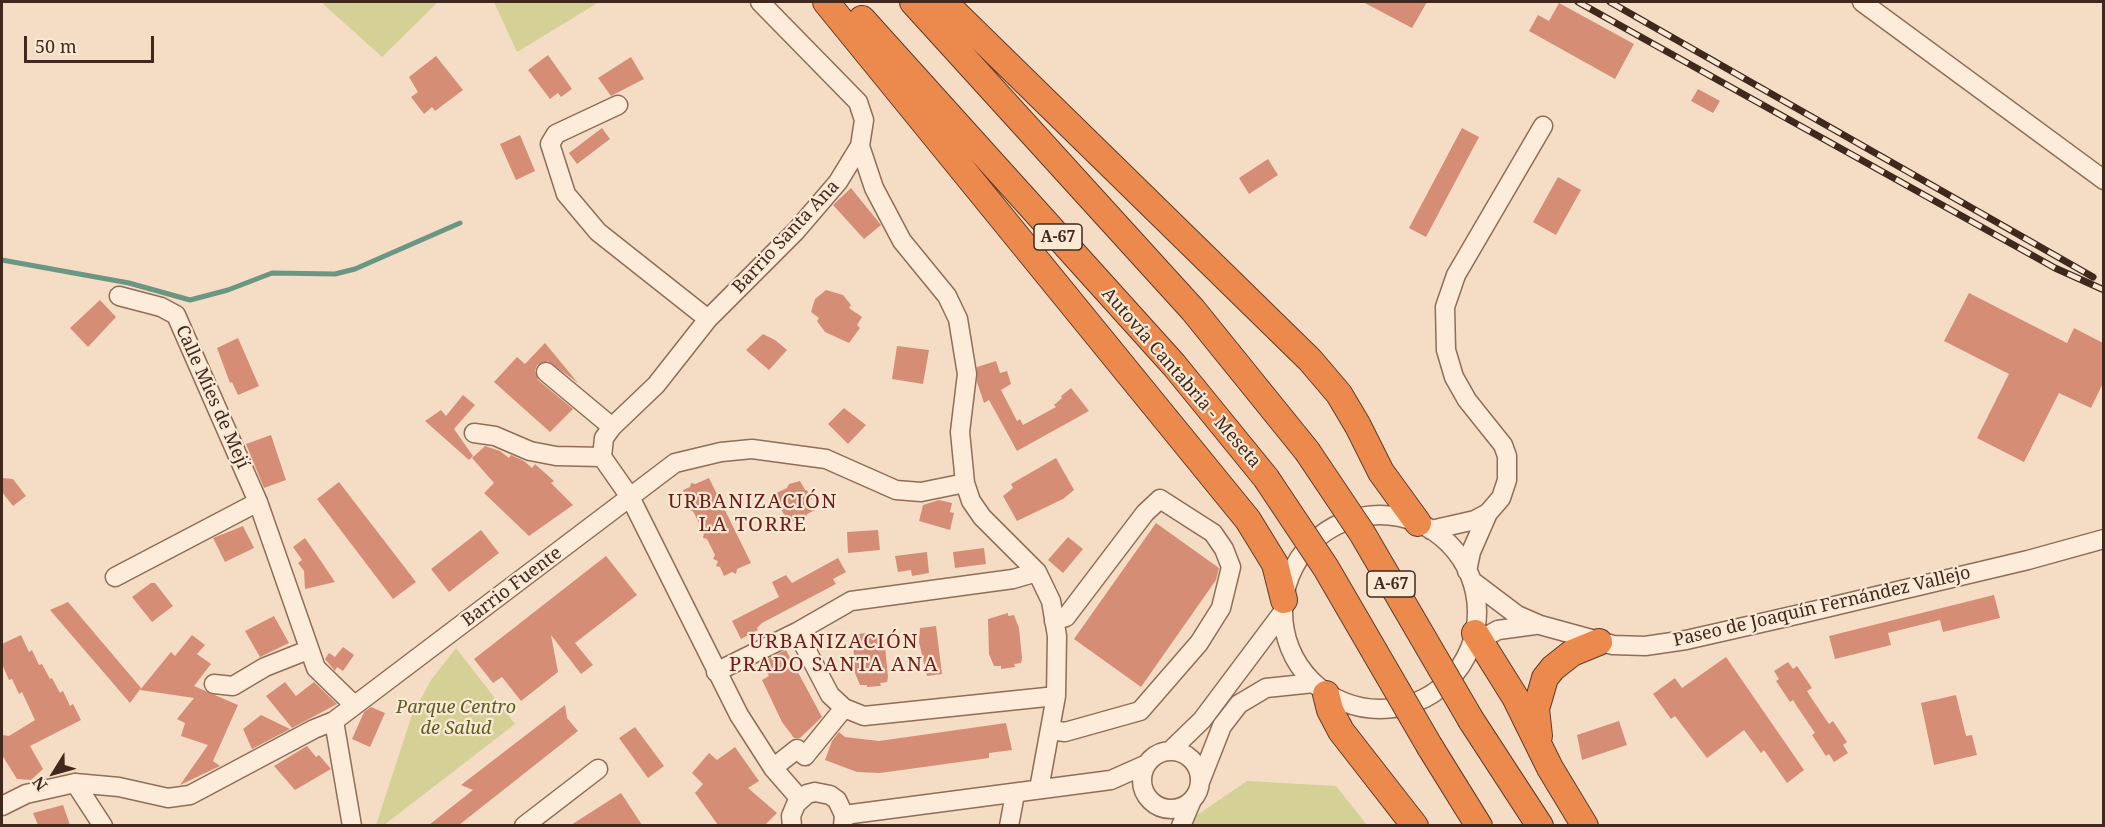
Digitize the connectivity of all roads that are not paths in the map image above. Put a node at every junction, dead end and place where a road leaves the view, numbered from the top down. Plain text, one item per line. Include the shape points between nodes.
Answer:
1 (760, 2) edge
2 (826, 2) edge
3 (846, 2) edge
4 (913, 2) edge
5 (944, 2) edge
6 (1862, 2) edge
7 (618, 105) dead end
8 (1543, 126) dead end
9 (861, 146) junction
10 (2103, 180) edge
11 (119, 296) dead end
12 (708, 319) junction
13 (546, 372) dead end
14 (612, 427) junction
15 (474, 434) dead end
16 (602, 457) junction
17 (965, 483) junction
18 (630, 497) junction
19 (258, 502) junction
20 (1488, 513) junction
21 (1424, 527) junction
22 (2103, 539) edge
23 (1037, 572) junction
24 (1470, 576) junction
25 (115, 577) dead end
26 (1284, 606) junction
27 (1054, 621) junction
28 (1540, 625) junction
29 (797, 632) junction
30 (1476, 638) junction
31 (1599, 642) junction
32 (308, 650) junction
33 (716, 672) junction
34 (214, 684) dead end
35 (1320, 689) junction
36 (1056, 696) junction
37 (354, 705) junction
38 (844, 708) junction
39 (334, 721) junction
40 (1050, 729) junction
41 (1170, 752) junction
42 (1147, 764) junction
43 (773, 768) junction
44 (1550, 768) junction
45 (598, 769) dead end
46 (1111, 780) junction
47 (1200, 782) junction
48 (75, 783) junction
49 (1039, 789) junction
50 (1015, 794) junction
51 (800, 799) junction
52 (1192, 800) junction
53 (1154, 801) junction
54 (2, 806) edge
55 (843, 820) edge
56 (103, 825) edge
57 (352, 825) edge
58 (525, 825) edge
59 (792, 825) edge
60 (1010, 825) edge
61 (1170, 825) edge
62 (1181, 825) edge
63 (1415, 825) edge
64 (1479, 825) edge
65 (1540, 825) edge
66 (1585, 825) edge

1 - 9 street via 858,102 864,120
2 - 26 highway via 1248,519 1275,564
3 - 64 highway, Autovía Cantabria - Meseta / A-67, bridge via 1168,358 1266,478 1326,568
4 - 65 highway, A-67, bridge via 1192,310 1307,451 1362,533 1471,720
5 - 21 highway via 1310,360 1344,401 1381,472
6 - 10 street
7 - 12 street via 556,134 550,144 566,194 598,232
8 - 20 street via 1456,275 1446,308 1446,350 1454,377 1467,400 1497,435 1507,456 1504,490
9 - 12 street, Barrio Santa Ana via 838,182 796,231
9 - 17 street via 874,188 902,241 947,296 958,319 967,374 960,432
11 - 19 street, Calle Mies de Mejí via 176,315
12 - 14 street, Barrio Santa Ana via 656,385
13 - 14 street
14 - 16 street via 604,438
15 - 16 street via 495,436 530,451 556,456
16 - 18 street
17 - 18 street, Barrio Fuente via 921,492 896,490 826,459 736,450 675,463
17 - 23 street via 982,517
18 - 33 street
18 - 37 street, Barrio Fuente
19 - 25 street
19 - 32 street, Calle Mies de Mejí
20 - 21 street via 1475,520
20 - 24 street via 1471,552
21 - 24 street via 1453,548
21 - 26 street via 1390,516 1361,517 1328,531 1295,566
22 - 31 street, Paseo de Joaquín Fernández Vallejo via 1686,640 1629,646
23 - 27 street via 1051,601
23 - 29 street via 1013,579 851,601
24 - 28 street, Paseo de Joaquín Fernández Vallejo via 1517,615
24 - 30 street via 1477,615
26 - 35 street via 1292,651
26 - 41 street via 1202,720
27 - 36 street
27 - 40 street via 1066,617 1145,513 1160,499 1213,533 1231,567 1221,608 1199,643 1140,711 1065,732
28 - 30 street, Paseo de Joaquín Fernández Vallejo via 1508,627
28 - 31 street, Paseo de Joaquín Fernández Vallejo
29 - 33 street
29 - 38 street via 824,687
30 - 35 street via 1447,684 1416,703 1380,710 1362,708
30 - 44 highway via 1515,697
31 - 44 highway via 1562,660 1545,678 1536,721
32 - 34 street via 265,667 233,686
32 - 37 street, Calle Mies de Mejí via 316,668
33 - 43 street
35 - 47 street via 1266,688 1239,704 1222,726
35 - 63 highway via 1341,731
36 - 38 street via 873,717
36 - 40 street
37 - 39 street
38 - 43 street via 805,756 797,749
39 - 48 street via 178,798
39 - 57 street
40 - 49 street
41 - 42 street
41 - 47 street via 1190,759
42 - 46 street
42 - 53 street via 1142,781
43 - 51 street
44 - 66 highway
45 - 58 street
46 - 49 street
46 - 53 street
47 - 52 street
48 - 54 street via 26,794
48 - 56 street
49 - 50 street
50 - 55 street
50 - 60 street
51 - 55 street via 814,792 830,795 841,807
51 - 59 street via 793,809
52 - 53 street via 1175,809
52 - 62 street
53 - 61 street

